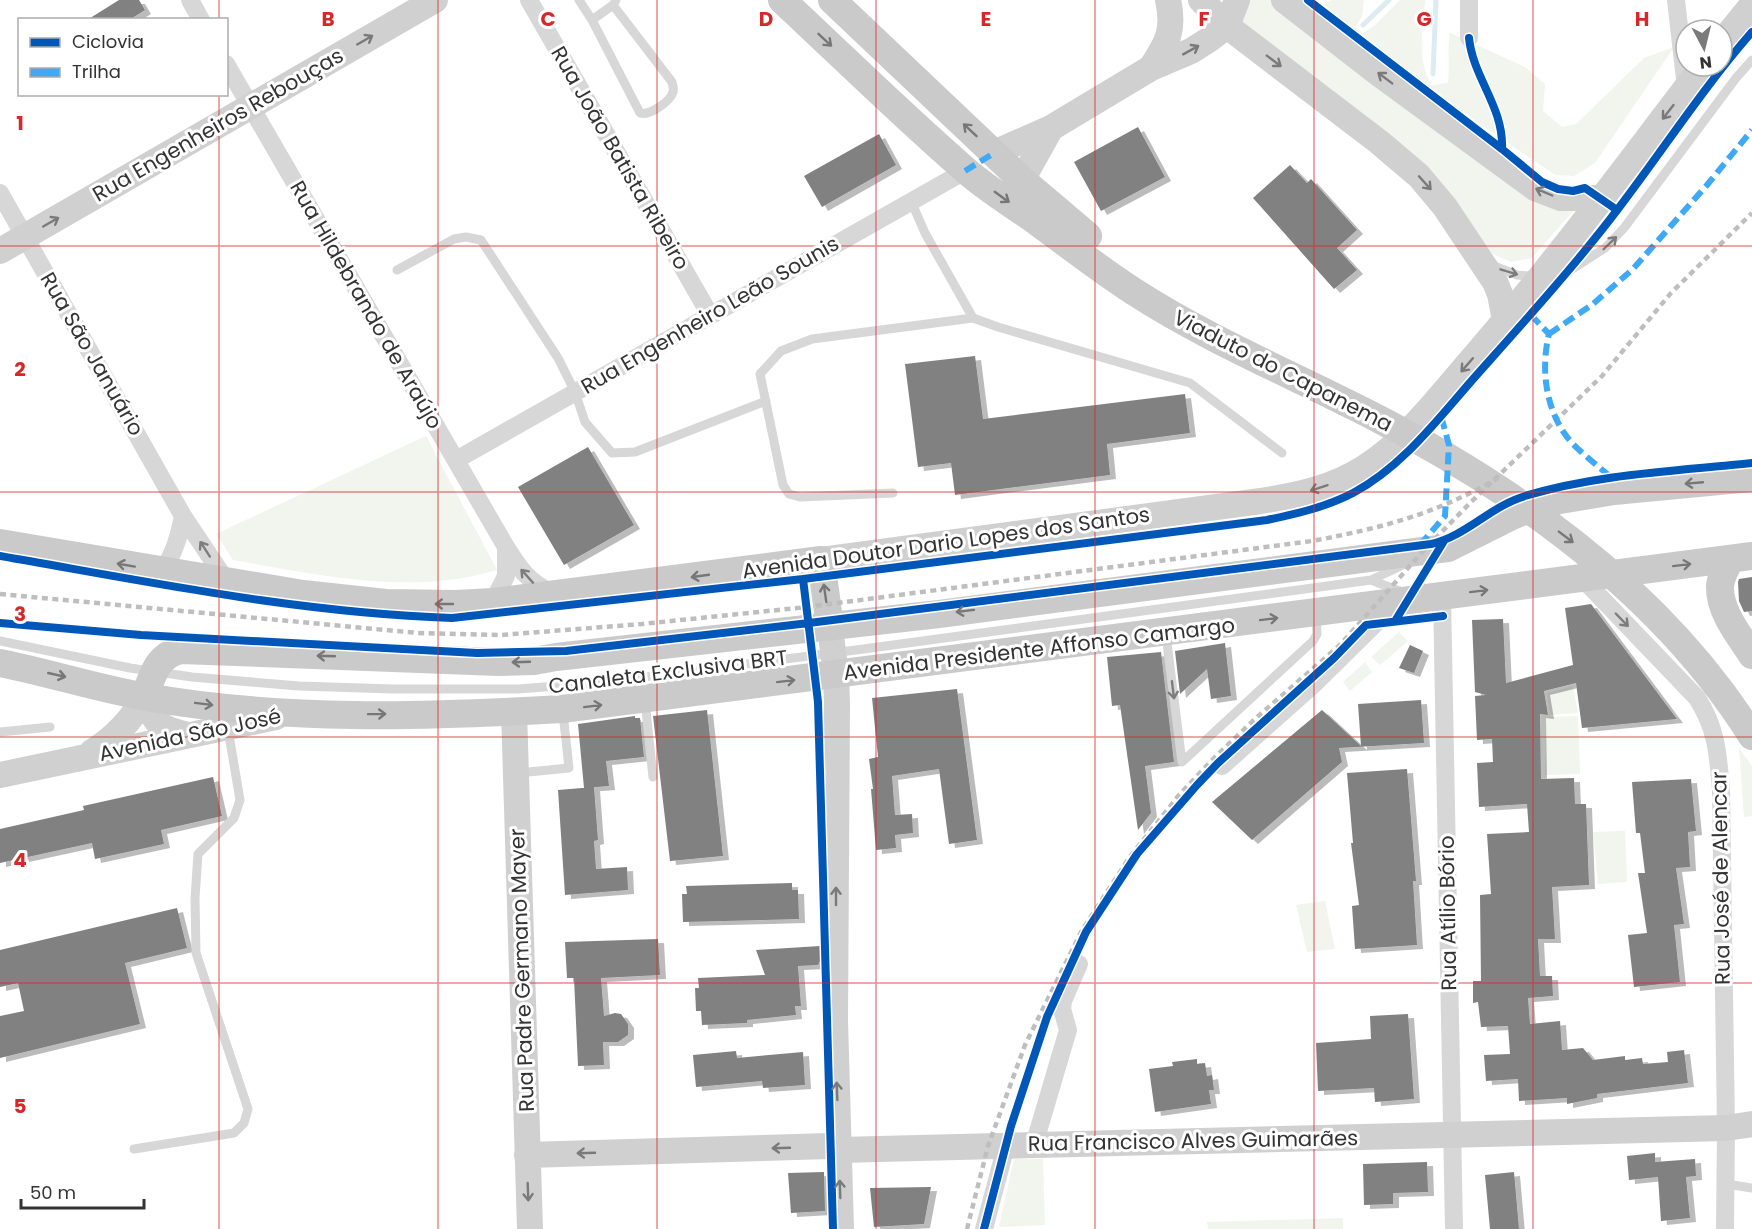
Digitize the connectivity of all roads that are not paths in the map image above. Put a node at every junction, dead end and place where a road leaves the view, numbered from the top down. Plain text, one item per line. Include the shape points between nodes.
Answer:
1 (190, 0) edge
2 (435, 0) edge
3 (529, 0) edge
4 (579, 0) edge
5 (782, 0) edge
6 (832, 0) edge
7 (1168, 0) edge
8 (1201, 0) edge
9 (1237, 0) edge
10 (1284, 0) edge
11 (1468, 0) edge
12 (1676, 0) edge
13 (615, 3) edge
14 (1752, 5) edge
15 (200, 18) edge
16 (591, 20) junction
17 (1227, 26) junction
18 (1734, 27) edge
19 (1469, 38) dead end
20 (1752, 60) edge
21 (228, 67) edge
22 (1151, 68) junction
23 (1694, 78) edge
24 (1686, 88) junction
25 (251, 106) junction
26 (1051, 128) junction
27 (994, 153) junction
28 (965, 171) junction
29 (1022, 180) junction
30 (0, 193) edge
31 (1601, 198) junction
32 (911, 201) junction
33 (25, 236) junction
34 (0, 251) edge
35 (1480, 259) junction
36 (397, 270) dead end
37 (1540, 277) junction
38 (1138, 283) junction
39 (710, 315) junction
40 (974, 318) junction
41 (1505, 321) junction
42 (575, 392) junction
43 (765, 401) junction
44 (1282, 453) dead end
45 (456, 460) junction
46 (1752, 478) edge
47 (893, 493) dead end
48 (183, 516) junction
49 (0, 543) edge
50 (506, 547) junction
51 (1439, 549) junction
52 (1741, 557) edge
53 (821, 560) junction
54 (162, 571) junction
55 (1582, 578) junction
56 (1371, 580) junction
57 (227, 582) junction
58 (556, 595) junction
59 (1420, 599) junction
60 (494, 602) junction
61 (1316, 613) junction
62 (1166, 632) junction
63 (0, 641) edge
64 (833, 651) junction
65 (1752, 655) edge
66 (0, 663) edge
67 (149, 684) junction
68 (644, 699) junction
69 (1752, 703) edge
70 (562, 709) junction
71 (514, 711) junction
72 (297, 713) junction
73 (228, 727) junction
74 (50, 728) dead end
75 (0, 732) edge
76 (188, 735) junction
77 (1752, 736) edge
78 (83, 757) junction
79 (1222, 766) dead end
80 (516, 773) junction
81 (0, 775) edge
82 (653, 777) dead end
83 (1079, 964) dead end
84 (1752, 1124) edge
85 (1452, 1135) junction
86 (1726, 1137) junction
87 (1034, 1145) junction
88 (1006, 1146) junction
89 (134, 1149) dead end
90 (839, 1150) junction
91 (527, 1155) junction
92 (1726, 1184) junction
93 (1752, 1188) edge
94 (530, 1229) edge
95 (841, 1229) edge
96 (984, 1229) edge
97 (1454, 1229) edge
98 (1725, 1229) edge

1 - 15 street
25 -> 2 main road, Rua Engenheiros Rebouças
3 - 39 street, Rua João Batista Ribeiro
4 - 16 lane
5 -> 28 main road
27 -> 6 main road
7 - 22 main road via 1168,40
8 - 17 main road
9 - 17 main road
31 -> 10 main road via 1561,198 1535,188
11 - 19 street
12 - 24 street
13 - 16 lane
13 - 16 lane via 672,82 671,96 650,113 640,113
14 - 18 main road
22 -> 17 main road via 1191,51
17 -> 35 main road via 1419,176
37 -> 20 lane via 1563,275 1605,248
21 - 25 street, Rua Hildebrando de Araújo
22 - 26 main road
23 - 24 main road, Avenida Doutor Dario Lopes dos Santos
24 -> 31 main road, Avenida Doutor Dario Lopes dos Santos
33 -> 25 main road, Rua Engenheiros Rebouças
25 - 45 street, Rua Hildebrando de Araújo
26 - 27 main road
26 - 29 main road
27 - 29 main road
28 - 32 street, Rua Engenheiro Leão Sounis
28 -> 38 main road
29 - 38 main road
30 - 33 street, Rua São Januário
31 - 37 main road, Avenida Doutor Dario Lopes dos Santos
32 - 39 street, Rua Engenheiro Leão Sounis
32 - 40 lane
33 - 34 main road, Rua Engenheiros Rebouças
33 - 48 street, Rua São Januário
35 -> 37 lane via 1517,275
35 - 41 main road via 1500,294
36 - 42 lane via 454,239 481,240 558,358
37 - 41 main road, Avenida Doutor Dario Lopes dos Santos
38 - 69 main road, Viaduto do Capanema via 1207,312 1411,415 1556,506 1656,589
38 -> 77 main road, Viaduto do Capanema via 1194,326 1398,429 1533,512 1647,607 1711,678
39 - 42 street, Rua Engenheiro Leão Sounis
40 - 43 lane via 812,339 791,347 781,351 760,374
40 - 44 lane via 1190,383
41 -> 53 main road, Avenida Doutor Dario Lopes dos Santos via 1382,455 1342,480 1317,490
42 - 43 lane via 585,422 612,453 635,452
42 - 45 street, Rua Engenheiro Leão Sounis
43 - 47 lane via 783,485 789,494 800,497
45 - 50 street, Rua Hildebrando de Araújo
46 -> 51 main road, Avenida Presidente Affonso Camargo via 1560,500 1528,509
48 - 54 street via 172,557
57 -> 48 street, Rua São Januário
54 -> 49 main road, Avenida Doutor Dario Lopes dos Santos
58 -> 50 street, Rua Hildebrando de Araújo via 529,580
50 - 60 street via 506,576
51 - 56 lane
51 -> 64 main road, Avenida Presidente Affonso Camargo via 949,613
55 -> 52 main road, Avenida Presidente Affonso Camargo
52 - 65 main road via 1723,573 1720,586 1733,627
53 -> 58 main road, Avenida Doutor Dario Lopes dos Santos
64 -> 53 main road
54 - 57 main road, Avenida Doutor Dario Lopes dos Santos
59 -> 55 main road, Avenida Presidente Affonso Camargo
55 -> 86 street, Rua José de Alencar via 1697,698 1716,742 1721,790
56 - 59 lane
56 - 64 lane
60 -> 57 main road, Avenida Doutor Dario Lopes dos Santos via 386,603
58 - 60 main road, Avenida Doutor Dario Lopes dos Santos
59 - 61 main road, Avenida Presidente Affonso Camargo
59 - 79 street via 1314,684
59 - 85 street, Rua Atílio Bório
62 -> 61 main road, Avenida Presidente Affonso Camargo
62 -> 61 lane via 1182,762 1315,638
62 - 64 main road, Avenida Presidente Affonso Camargo
63 - 67 lane
64 - 67 main road, Avenida Presidente Affonso Camargo via 522,662 181,650 162,659
68 -> 64 main road, Avenida Presidente Affonso Camargo
90 -> 64 main road
66 -> 67 main road, Avenida Presidente Affonso Camargo
67 -> 72 main road, Avenida Presidente Affonso Camargo via 252,710
67 - 76 main road via 152,716 159,725
67 - 78 main road, Avenida São José via 132,717 114,737
70 -> 68 main road, Avenida Presidente Affonso Camargo
68 - 82 lane
70 - 71 main road, Avenida Presidente Affonso Camargo
70 - 80 lane via 569,768
72 -> 71 main road, Avenida Presidente Affonso Camargo
71 - 80 main road, Rua Padre Germano Mayer
72 - 73 main road, Avenida São José
73 - 76 main road, Avenida São José
73 - 89 lane via 240,800 234,818 198,854 196,953 248,1109 244,1123 234,1133
74 - 75 lane
76 - 78 main road, Avenida São José
78 - 81 main road, Avenida São José
80 - 91 main road, Rua Padre Germano Mayer
83 - 87 street via 1063,1001 1068,1030
84 - 86 main road, Rua Francisco Alves Guimarães
85 - 86 main road, Rua Francisco Alves Guimarães
85 - 87 main road, Rua Francisco Alves Guimarães
85 - 97 street, Rua Atílio Bório
86 - 92 street, Rua José de Alencar
87 - 88 main road, Rua Francisco Alves Guimarães
88 - 90 main road, Rua Francisco Alves Guimarães
88 - 96 street
90 -> 91 main road, Rua Francisco Alves Guimarães via 830,1146
95 -> 90 main road
91 -> 94 main road, Rua Padre Germano Mayer
92 - 93 lane
92 - 98 street, Rua José de Alencar

